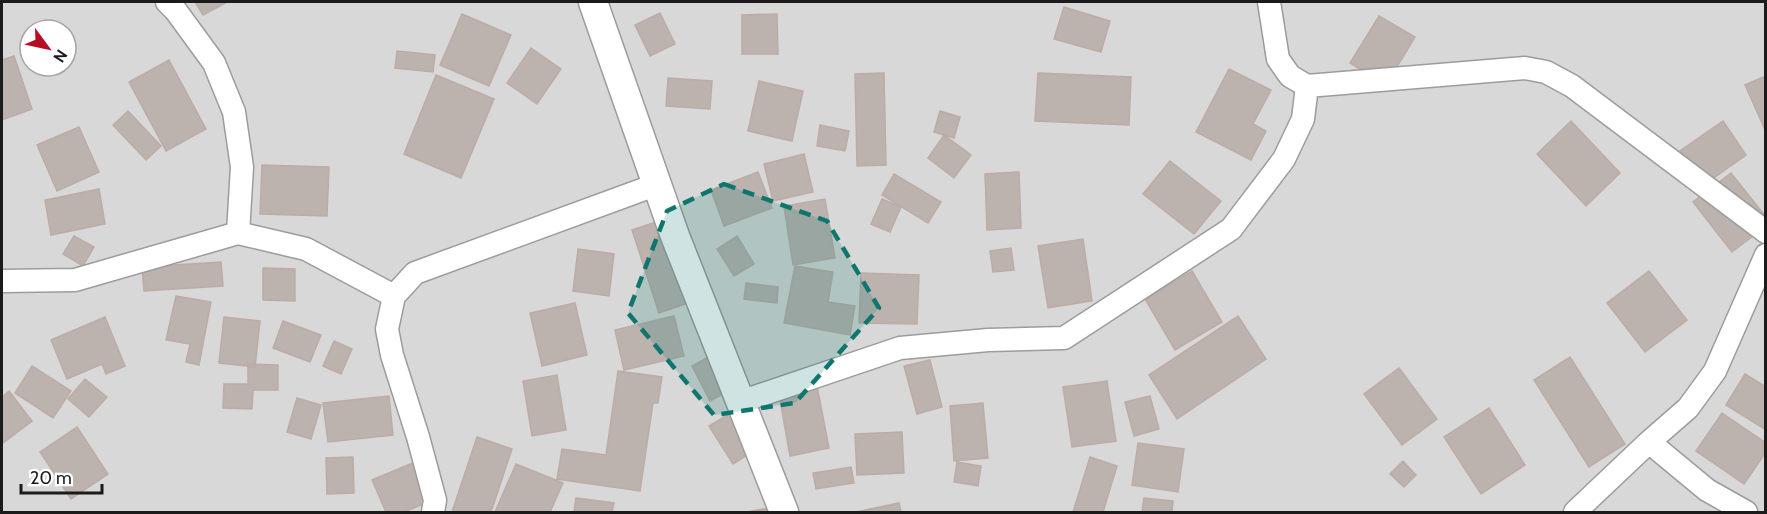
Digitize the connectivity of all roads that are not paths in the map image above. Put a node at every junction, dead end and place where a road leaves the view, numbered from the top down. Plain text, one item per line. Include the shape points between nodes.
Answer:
1 (167, 2) edge
2 (593, 2) edge
3 (1269, 2) edge
4 (1307, 86) junction
5 (658, 184) junction
6 (238, 232) junction
7 (1766, 232) edge
8 (1766, 255) edge
9 (2, 281) edge
10 (394, 296) junction
11 (740, 402) junction
12 (1649, 442) junction
13 (433, 513) edge
14 (784, 513) edge
15 (1575, 513) edge
16 (1746, 513) edge

1 - 6 street via 214,63 234,112 242,167
2 - 5 street
3 - 4 street via 1278,59 1290,76
4 - 7 street via 1525,68 1546,72 1572,86
4 - 11 street via 1303,119 1284,159 1231,229 1064,338 900,348
5 - 10 street via 415,273
5 - 11 street
6 - 9 street via 75,280
6 - 10 street via 306,249
8 - 12 street via 1715,371 1688,408
10 - 13 street via 387,329 435,500
11 - 14 street
12 - 15 street
12 - 16 street via 1707,490

